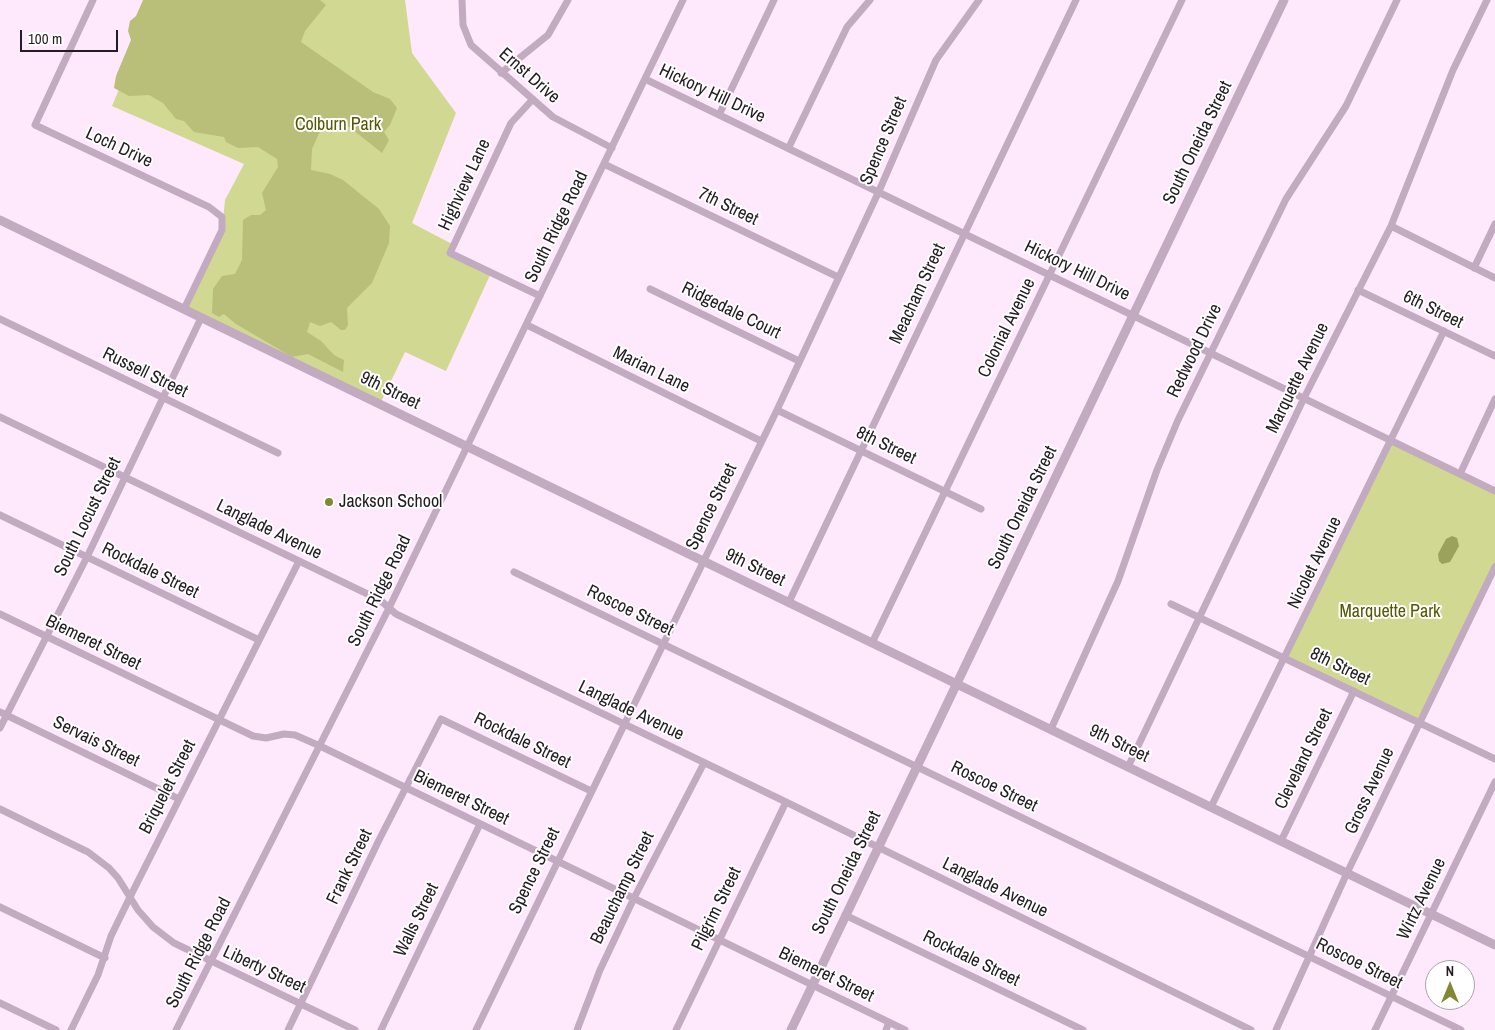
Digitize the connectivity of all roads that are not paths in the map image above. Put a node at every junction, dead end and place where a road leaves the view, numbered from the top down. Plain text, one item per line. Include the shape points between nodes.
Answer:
1 (93, 0) edge
2 (462, 0) edge
3 (568, 0) edge
4 (683, 0) edge
5 (774, 0) edge
6 (870, 0) edge
7 (979, 0) edge
8 (1076, 0) edge
9 (1182, 0) edge
10 (1284, 0) edge
11 (1397, 0) edge
12 (1487, 0) edge
13 (501, 73) junction
14 (645, 79) junction
15 (532, 99) junction
16 (719, 115) junction
17 (789, 147) junction
18 (612, 148) junction
19 (604, 164) junction
20 (879, 192) junction
21 (0, 220) edge
22 (1495, 224) edge
23 (1391, 226) junction
24 (964, 232) junction
25 (1474, 268) junction
26 (1050, 274) junction
27 (838, 277) junction
28 (1495, 278) edge
29 (650, 289) dead end
30 (1358, 290) junction
31 (540, 296) junction
32 (184, 309) junction
33 (1133, 315) junction
34 (201, 318) junction
35 (0, 319) edge
36 (527, 325) junction
37 (1444, 331) junction
38 (1211, 352) junction
39 (1495, 356) edge
40 (799, 361) junction
41 (162, 398) junction
42 (1304, 398) junction
43 (1495, 399) edge
44 (777, 410) junction
45 (0, 417) edge
46 (1392, 440) junction
47 (761, 441) junction
48 (468, 447) junction
49 (860, 450) junction
50 (278, 453) dead end
51 (1460, 474) junction
52 (124, 477) junction
53 (945, 491) junction
54 (1495, 491) edge
55 (981, 509) dead end
56 (0, 515) edge
57 (87, 557) junction
58 (299, 561) junction
59 (703, 561) junction
60 (1495, 567) edge
61 (514, 572) dead end
62 (789, 602) junction
63 (1171, 604) dead end
64 (389, 608) junction
65 (0, 614) edge
66 (1199, 618) junction
67 (46, 637) junction
68 (259, 640) junction
69 (663, 643) junction
70 (872, 643) junction
71 (1285, 658) junction
72 (958, 684) junction
73 (1354, 691) junction
74 (3, 714) edge
75 (441, 719) joint
76 (219, 720) junction
77 (1420, 723) junction
78 (623, 724) junction
79 (0, 728) edge
80 (1051, 729) junction
81 (320, 746) junction
82 (1495, 758) edge
83 (704, 763) junction
84 (917, 766) junction
85 (1128, 767) junction
86 (1495, 782) edge
87 (406, 788) junction
88 (591, 791) junction
89 (179, 799) junction
90 (786, 802) junction
91 (1211, 807) junction
92 (0, 809) edge
93 (480, 824) junction
94 (1281, 841) junction
95 (877, 847) junction
96 (557, 861) junction
97 (1347, 873) junction
98 (130, 896) junction
99 (634, 898) junction
100 (0, 907) edge
101 (1431, 914) junction
102 (845, 915) junction
103 (718, 939) junction
104 (1495, 945) edge
105 (1309, 956) junction
106 (105, 958) junction
107 (211, 961) junction
108 (812, 985) junction
109 (1391, 996) junction
110 (0, 1003) edge
111 (300, 1004) junction
112 (889, 1022) junction
113 (56, 1030) edge
114 (71, 1030) edge
115 (176, 1030) edge
116 (288, 1030) edge
117 (355, 1030) edge
118 (381, 1030) edge
119 (476, 1030) edge
120 (577, 1030) edge
121 (676, 1030) edge
122 (791, 1030) edge
123 (886, 1030) edge
124 (905, 1030) edge
125 (1083, 1030) edge
126 (1251, 1030) edge
127 (1276, 1030) edge
128 (1375, 1030) edge
129 (1461, 1030) edge

1 - 32 street, Loch Drive via 35,124 222,216 222,230
2 - 13 street, Ernst Drive via 463,25 471,45
3 - 13 street via 548,35
4 - 14 street, South Ridge Road
5 - 16 street
6 - 17 street via 847,27
7 - 20 street, Spence Street via 936,60
8 - 24 street, Meacham Street
9 - 26 street, Colonial Avenue
10 - 33 street, South Oneida Street
11 - 38 street, Redwood Drive via 1346,106 1286,199
12 - 23 street, Marquette Avenue via 1453,70
13 - 15 street, Ernst Drive
14 - 16 street, Hickory Hill Drive
14 - 18 street, South Ridge Road
15 - 18 street, Ernst Drive via 571,128
15 - 31 street, Highview Lane via 511,123 450,253
16 - 17 street, Hickory Hill Drive
17 - 20 street, Hickory Hill Drive
18 - 19 street, South Ridge Road
19 - 27 street, 7th Street
19 - 31 street, South Ridge Road
20 - 24 street, Hickory Hill Drive
20 - 27 street, Spence Street
21 - 32 street, 9th Street
22 - 25 street
23 - 25 street
23 - 30 street, Marquette Avenue
24 - 26 street, Hickory Hill Drive
24 - 49 street, Meacham Street
25 - 28 street
26 - 33 street, Hickory Hill Drive
26 - 53 street, Colonial Avenue
27 - 40 street, Spence Street
29 - 40 street, Ridgedale Court
30 - 37 street, 6th Street
30 - 42 street, Marquette Avenue
31 - 36 street, South Ridge Road
32 - 34 street, 9th Street
33 - 38 street, Hickory Hill Drive
33 - 72 street, South Oneida Street
34 - 41 street, South Locust Street
34 - 48 street, 9th Street
35 - 41 street, Russell Street
36 - 47 street, Marian Lane
36 - 48 street, South Ridge Road
37 - 39 street, 6th Street
37 - 46 street, Nicolet Avenue
38 - 42 street, Hickory Hill Drive
38 - 80 street, Redwood Drive via 1157,470 1118,581
40 - 44 street, Spence Street
41 - 50 street, Russell Street
41 - 52 street, South Locust Street
42 - 46 street, Hickory Hill Drive
42 - 66 street, Marquette Avenue
43 - 51 street
44 - 47 street, Spence Street
44 - 49 street, 8th Street
45 - 52 street, Langlade Avenue
46 - 51 street, Hickory Hill Drive
46 - 71 street, Nicolet Avenue
47 - 59 street, Spence Street
48 - 59 street, 9th Street
48 - 64 street, South Ridge Road
49 - 53 street, 8th Street
49 - 62 street, Meacham Street
51 - 54 street, Hickory Hill Drive
52 - 57 street, South Locust Street
52 - 58 street, Langlade Avenue
53 - 55 street, 8th Street
53 - 70 street, Colonial Avenue
56 - 57 street, Rockdale Street
57 - 67 street, South Locust Street
57 - 68 street, Rockdale Street
58 - 64 street, Langlade Avenue via 380,600
58 - 68 street, Briquelet Street
59 - 62 street, 9th Street
59 - 69 street, Spence Street
60 - 77 street, Gross Avenue
61 - 69 street, Roscoe Street
62 - 70 street, 9th Street
63 - 66 street, 8th Street
64 - 78 street, Langlade Avenue
64 - 81 street, South Ridge Road
65 - 67 street, Biemeret Street
66 - 71 street, 8th Street
66 - 85 street, Marquette Avenue
67 - 74 street, South Locust Street
67 - 76 street, Biemeret Street
68 - 76 street, Briquelet Street
69 - 78 street, Spence Street
69 - 84 street, Roscoe Street
70 - 72 street, 9th Street
71 - 73 street, 8th Street
71 - 91 street, Nicolet Avenue
72 - 80 street, 9th Street
72 - 84 street, South Oneida Street
73 - 77 street, 8th Street
73 - 94 street, Cleveland Street
74 - 79 street, South Locust Street
74 - 89 street, Servais Street
75 - 87 street, Frank Street
75 - 88 street, Rockdale Street
76 - 81 street, Biemeret Street via 253,736 295,735
76 - 89 street, Briquelet Street
77 - 82 street, 8th Street
77 - 97 street, Gross Avenue
78 - 83 street, Langlade Avenue
78 - 88 street, Spence Street
80 - 85 street, 9th Street
81 - 87 street, Biemeret Street
81 - 107 street, South Ridge Road
83 - 90 street, Langlade Avenue
83 - 99 street, Beauchamp Street
84 - 95 street, South Oneida Street
84 - 105 street, Roscoe Street
85 - 91 street, 9th Street
86 - 101 street, Wirtz Avenue
87 - 93 street, Biemeret Street
87 - 111 street, Frank Street
88 - 96 street, Spence Street
89 - 98 street, Briquelet Street
90 - 95 street, Langlade Avenue
90 - 103 street, Pilgrim Street
91 - 94 street, 9th Street
92 - 98 street, Liberty Street via 88,852 109,868
93 - 96 street, Biemeret Street
93 - 118 street, Walls Street
94 - 97 street, 9th Street
95 - 102 street, South Oneida Street
95 - 126 street, Langlade Avenue
96 - 99 street, Biemeret Street
96 - 119 street, Spence Street
97 - 101 street, 9th Street
97 - 105 street, Gross Avenue
98 - 106 street, Briquelet Street via 111,936
98 - 107 street, Liberty Street via 152,927 174,943
99 - 103 street, Biemeret Street
99 - 120 street, Beauchamp Street via 600,970
100 - 106 street
101 - 104 street, 9th Street
101 - 109 street, Wirtz Avenue
102 - 108 street, South Oneida Street
102 - 125 street, Rockdale Street
103 - 108 street, Biemeret Street
103 - 121 street, Pilgrim Street
105 - 109 street, Roscoe Street
105 - 127 street, Gross Avenue
106 - 114 street, Briquelet Street
107 - 111 street, Liberty Street
107 - 115 street, South Ridge Road
108 - 112 street, Biemeret Street
108 - 122 street, South Oneida Street
109 - 128 street, Wirtz Avenue
109 - 129 street, Roscoe Street
110 - 113 street
111 - 116 street, Frank Street
111 - 117 street, Liberty Street
112 - 123 street
112 - 124 street, Biemeret Street

